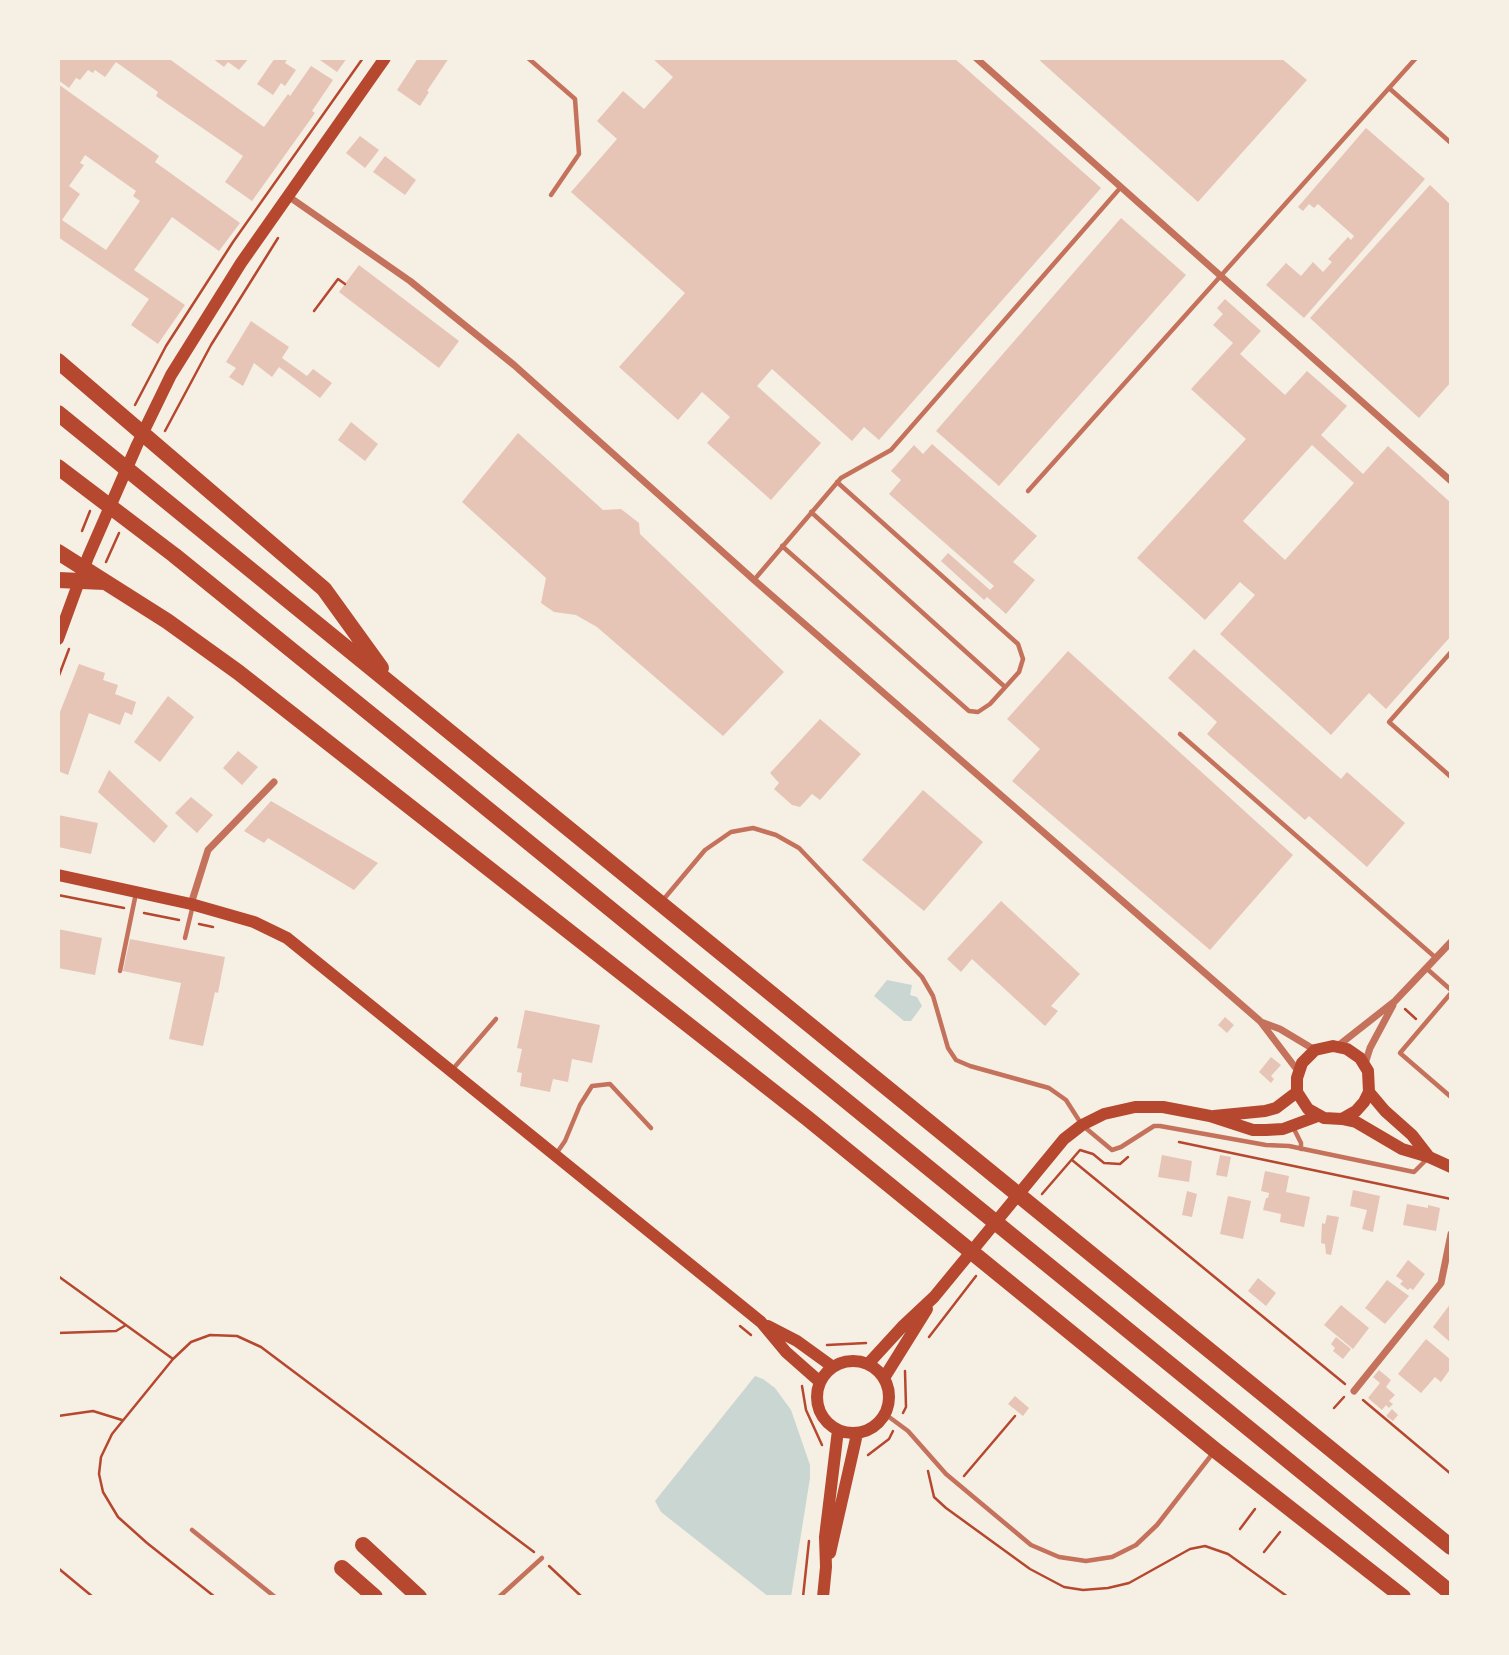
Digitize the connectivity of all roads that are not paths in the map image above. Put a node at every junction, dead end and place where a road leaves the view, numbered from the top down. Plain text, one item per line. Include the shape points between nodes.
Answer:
1 (385, 58) edge
2 (528, 58) edge
3 (976, 58) edge
4 (1416, 58) edge
5 (1389, 88) junction
6 (1451, 143) edge
7 (1121, 187) junction
8 (551, 195) dead end
9 (288, 196) junction
10 (1219, 275) junction
11 (58, 361) edge
12 (58, 413) edge
13 (58, 467) edge
14 (1451, 481) edge
15 (837, 482) junction
16 (1028, 491) dead end
17 (811, 512) junction
18 (782, 546) junction
19 (59, 553) edge
20 (58, 580) edge
21 (754, 580) junction
22 (108, 582) junction
23 (58, 639) edge
24 (1451, 652) edge
25 (394, 687) junction
26 (1005, 687) junction
27 (1180, 734) dead end
28 (1451, 777) edge
29 (274, 782) dead end
30 (58, 875) edge
31 (136, 892) junction
32 (192, 904) junction
33 (661, 904) junction
34 (185, 938) dead end
35 (1451, 942) edge
36 (1436, 958) junction
37 (1426, 968) junction
38 (120, 971) dead end
39 (1451, 991) edge
40 (1395, 1001) junction
41 (496, 1019) dead end
42 (1260, 1021) junction
43 (1338, 1046) junction
44 (1315, 1050) junction
45 (1365, 1064) junction
46 (452, 1071) junction
47 (1298, 1071) junction
48 (1297, 1092) junction
49 (1368, 1092) junction
50 (1451, 1097) edge
51 (1210, 1116) junction
52 (1318, 1116) junction
53 (1342, 1119) junction
54 (1082, 1125) junction
55 (1292, 1126) junction
56 (651, 1128) dead end
57 (1301, 1149) junction
58 (555, 1155) junction
59 (1429, 1157) junction
60 (1451, 1167) edge
61 (1451, 1234) edge
62 (1450, 1250) edge
63 (934, 1297) junction
64 (761, 1322) junction
65 (868, 1364) junction
66 (833, 1367) junction
67 (884, 1378) junction
68 (820, 1382) junction
69 (1354, 1391) road end
70 (885, 1414) junction
71 (838, 1430) junction
72 (857, 1434) junction
73 (1215, 1450) junction
74 (192, 1530) dead end
75 (363, 1545) dead end
76 (1451, 1547) edge
77 (542, 1558) road end
78 (826, 1567) junction
79 (342, 1568) dead end
80 (1451, 1593) edge
81 (275, 1597) edge
82 (375, 1597) edge
83 (419, 1597) edge
84 (499, 1597) edge
85 (823, 1597) edge
86 (1403, 1597) edge

1 - 9 main road
2 - 8 lane via 575,99 579,154
3 - 7 street
4 - 5 lane
5 - 6 lane
5 - 10 lane
7 - 10 street
7 - 15 lane via 891,450
9 - 21 street via 410,281 514,365
9 - 23 main road via 202,324 152,411 88,557
10 - 14 street
10 - 16 lane
11 - 25 highway via 163,443 324,589
12 - 25 highway
13 - 80 highway via 829,1085
15 - 17 lane
15 - 26 lane via 1018,644 1023,659
17 - 18 lane
17 - 26 lane
18 - 21 lane
18 - 26 lane via 969,711 978,712 990,704
19 - 22 highway
20 - 22 highway
21 - 42 street
22 - 73 highway via 238,672 963,1243
24 - 28 lane via 1388,722
25 - 33 highway
27 - 36 lane
29 - 32 street via 208,850
30 - 31 main road
31 - 32 main road
31 - 38 lane
32 - 34 lane
32 - 46 main road via 254,922 287,939
33 - 54 lane via 705,850 731,832 753,828 776,835 799,848 922,977 956,1060 1049,1088 1066,1100
33 - 76 highway
35 - 36 street
36 - 37 street
37 - 39 lane
37 - 40 street
39 - 50 lane via 1400,1053
40 - 43 street
40 - 45 street
41 - 46 lane
42 - 44 street
42 - 47 street
43 - 44 main road
43 - 45 main road
44 - 47 main road
45 - 49 main road
46 - 58 main road
47 - 48 main road
48 - 51 main road via 1276,1108
48 - 52 main road
49 - 53 main road via 1362,1106
49 - 59 main road
51 - 54 main road via 1135,1107
51 - 55 main road via 1254,1130
52 - 53 main road
52 - 55 main road
53 - 59 main road
54 - 57 lane via 1112,1150 1154,1126
54 - 63 main road via 1063,1139
55 - 57 lane
56 - 58 lane via 610,1084 592,1086
57 - 59 lane via 1413,1172
58 - 64 main road
59 - 60 main road
61 - 62 street
62 - 69 street via 1441,1283
63 - 65 main road
63 - 67 main road via 900,1365
64 - 66 main road
64 - 68 main road via 800,1372
65 - 66 main road via 852,1361
65 - 67 main road
66 - 68 main road
67 - 70 main road via 889,1394
68 - 71 main road via 818,1406 824,1419
70 - 72 main road via 869,1430
70 - 73 lane via 957,1484 1031,1545 1059,1557 1086,1561 1112,1557 1136,1545
71 - 72 main road
71 - 78 main road via 825,1537
72 - 78 main road
73 - 86 highway
74 - 81 lane
75 - 83 highway
77 - 84 lane
78 - 85 main road
79 - 82 highway

